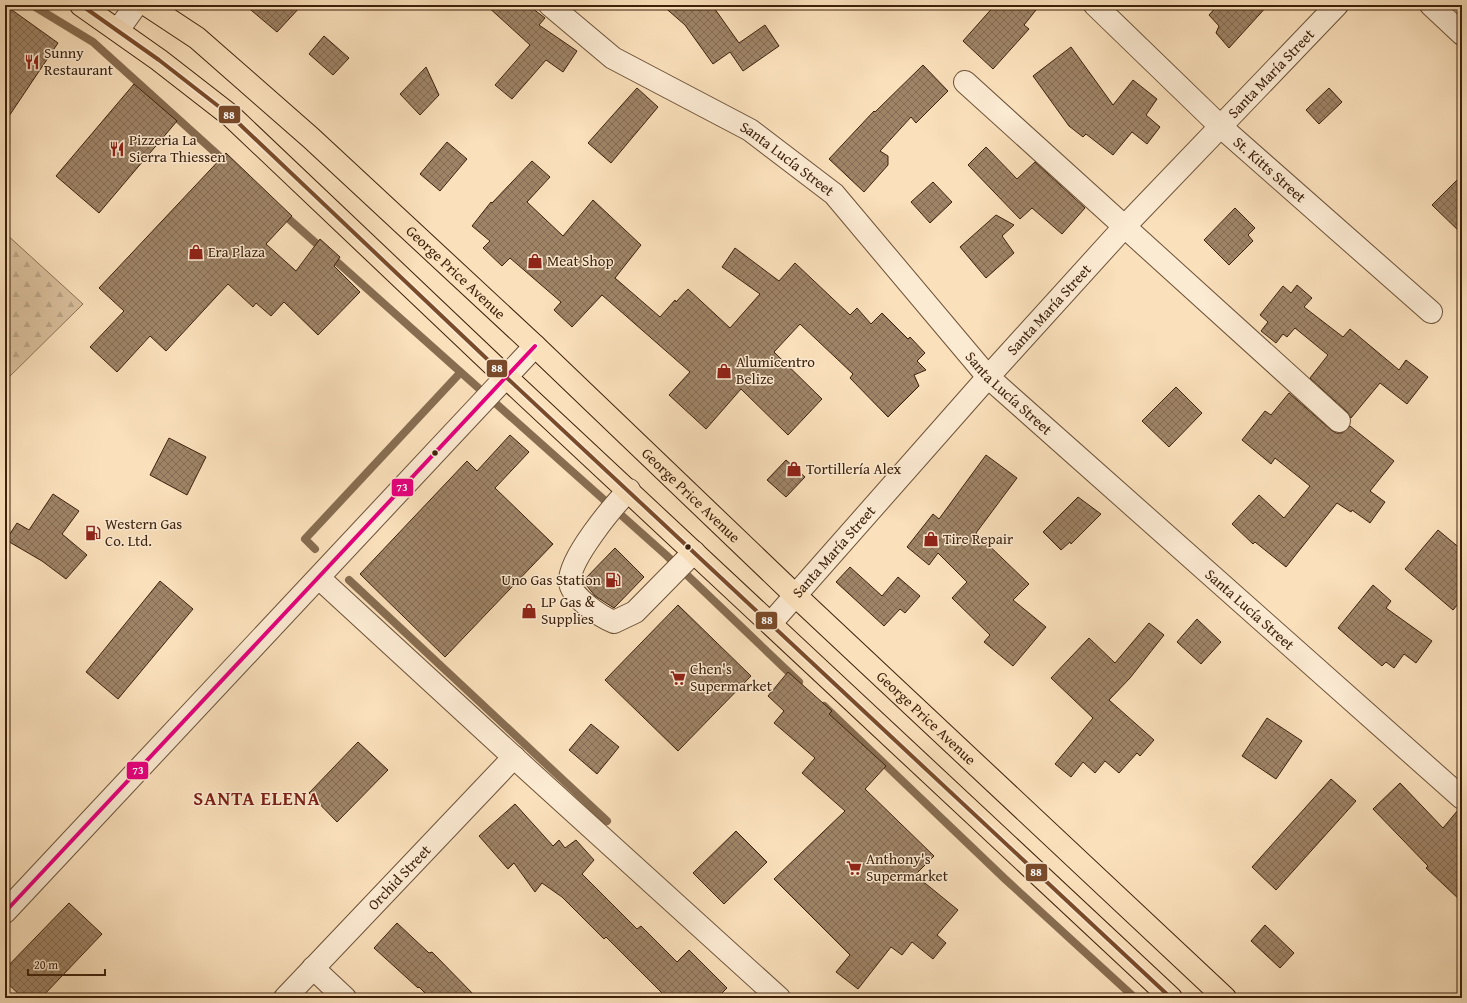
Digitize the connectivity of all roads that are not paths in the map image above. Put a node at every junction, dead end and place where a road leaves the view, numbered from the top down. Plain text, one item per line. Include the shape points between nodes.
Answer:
1 (81, 5) edge
2 (136, 5) edge
3 (147, 5) edge
4 (550, 5) edge
5 (1095, 5) edge
6 (1337, 5) edge
7 (1431, 5) edge
8 (118, 30) junction
9 (1462, 34) edge
10 (965, 82) dead end
11 (1220, 126) junction
12 (1125, 226) junction
13 (1431, 312) dead end
14 (535, 346) junction
15 (506, 377) junction
16 (988, 377) junction
17 (1339, 421) dead end
18 (629, 490) junction
19 (694, 552) junction
20 (319, 578) junction
21 (796, 596) junction
22 (771, 623) junction
23 (514, 757) junction
24 (1462, 798) edge
25 (5, 912) edge
26 (312, 968) junction
27 (285, 998) edge
28 (345, 998) edge
29 (779, 998) edge
30 (1171, 998) edge
31 (1225, 998) edge

1 - 8 main road
2 - 8 street
3 - 14 main road, George Price Avenue via 197,38 248,81
4 - 16 street, Santa Lucía Street via 613,58 750,130 834,194
5 - 11 street, St. Kitts Street
6 - 11 street, Santa María Street
7 - 9 street
8 - 15 main road via 231,116
10 - 12 street
11 - 12 street, Santa María Street
11 - 13 street, St. Kitts Street
12 - 16 street, Santa María Street
12 - 17 street
14 - 15 street
14 - 21 main road, George Price Avenue
15 - 18 main road
15 - 20 street
16 - 21 street, Santa María Street
16 - 24 street, Santa Lucía Street
18 - 19 main road
18 - 19 street via 601,523 572,568 570,583 576,595 602,617 614,622 635,612
19 - 22 main road
20 - 23 street
20 - 25 street
21 - 22 street, Santa María Street
21 - 31 main road, George Price Avenue
22 - 30 main road
23 - 26 street, Orchid Street
23 - 29 street
26 - 27 street, Orchid Street
26 - 28 street

